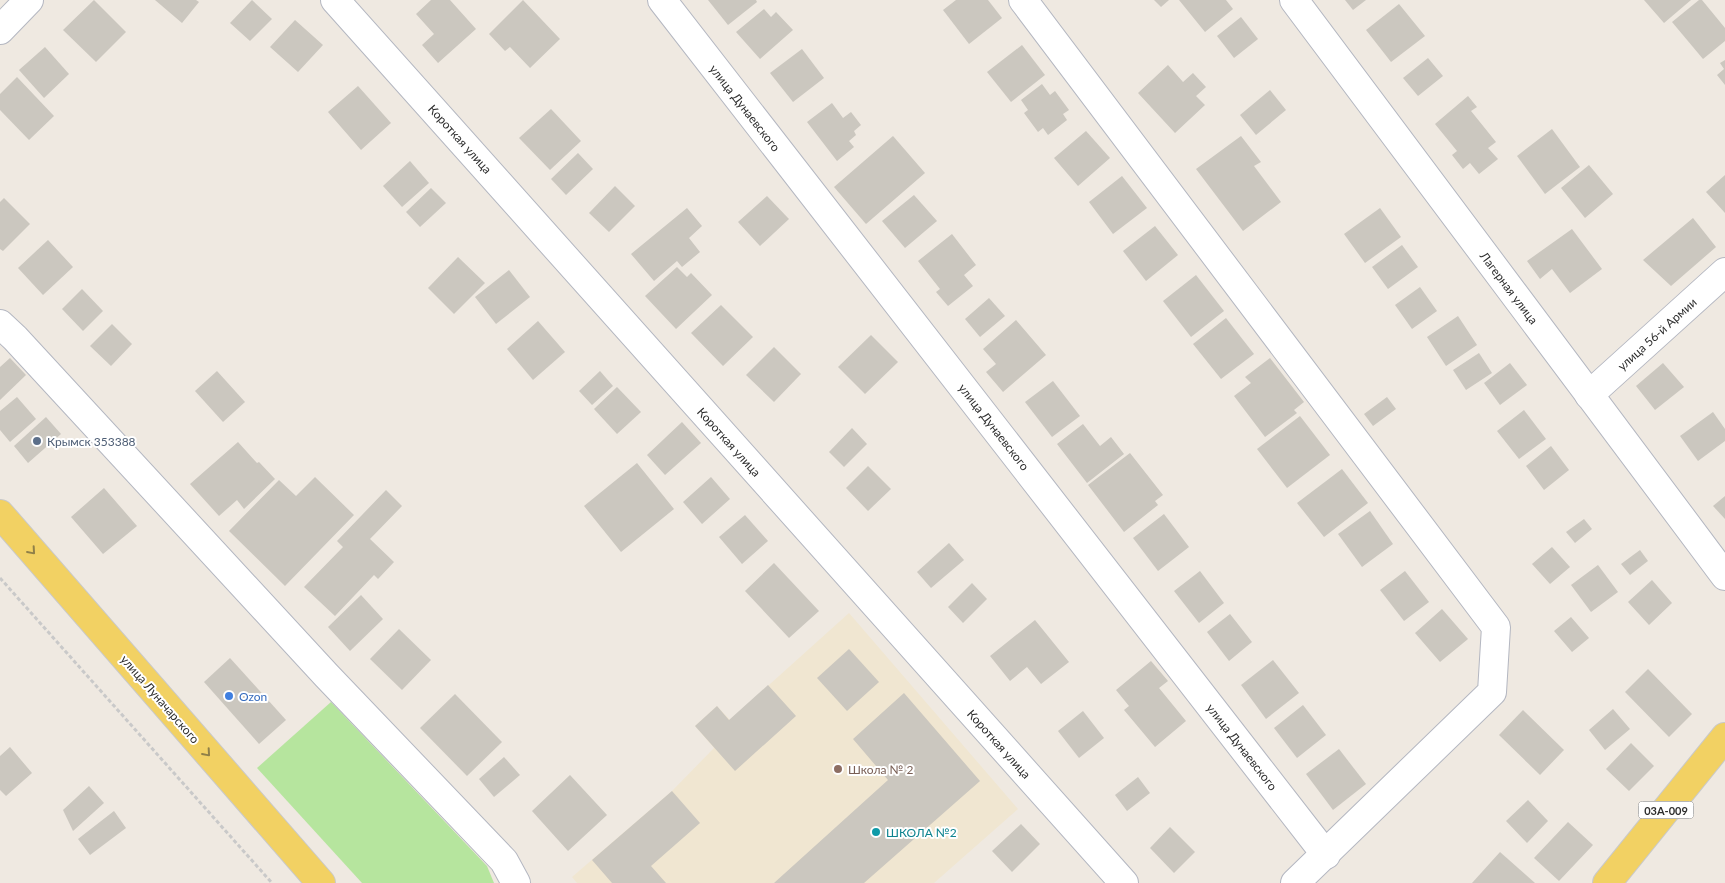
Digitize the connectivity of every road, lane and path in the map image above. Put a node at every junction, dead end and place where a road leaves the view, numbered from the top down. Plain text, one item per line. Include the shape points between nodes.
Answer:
1 (29, 0) edge
2 (335, 0) edge
3 (662, 0) edge
4 (1023, 0) edge
5 (1294, 0) edge
6 (0, 30) edge
7 (1725, 272) edge
8 (0, 324) edge
9 (1589, 395) junction
10 (0, 514) edge
11 (1725, 576) edge
12 (0, 578) edge
13 (1725, 737) edge
14 (1326, 855) junction
15 (316, 881) edge
16 (1613, 881) edge
17 (272, 883) edge
18 (516, 883) edge
19 (1124, 883) edge
20 (1295, 883) edge

1 - 6 street
2 - 19 street, Короткая улица
3 - 14 street, улица Дунаевского
4 - 14 street via 1496,627 1492,692
5 - 9 street, Лагерная улица
7 - 9 street, улица 56-й Армии
8 - 18 street via 504,862
9 - 11 street, Лагерная улица
10 -> 15 main road, улица Луначарского
12 - 17 path
13 - 16 main road, 03А-009
14 - 20 street

